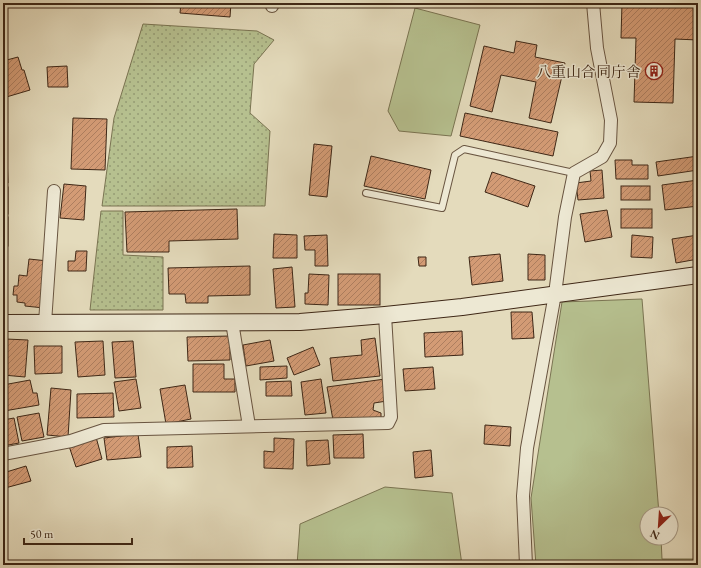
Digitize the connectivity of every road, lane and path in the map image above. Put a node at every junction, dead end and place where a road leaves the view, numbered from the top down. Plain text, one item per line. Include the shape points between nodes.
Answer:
1 (593, 3) edge
2 (574, 173) junction
3 (54, 192) dead end
4 (366, 193) dead end
5 (698, 275) edge
6 (555, 294) junction
7 (385, 315) junction
8 (232, 322) junction
9 (3, 323) edge
10 (45, 323) junction
11 (249, 426) junction
12 (3, 454) edge
13 (526, 565) edge

1 - 2 street via 597,48 611,120 610,143 602,157
2 - 4 lane via 464,149 455,155 442,208
2 - 6 street via 565,217
3 - 10 street
5 - 6 street
6 - 7 street
6 - 13 street via 527,448 523,496
7 - 8 street via 300,322
7 - 11 street via 392,417 388,423
8 - 10 street
8 - 11 street
9 - 10 street
11 - 12 street via 104,430 71,441

